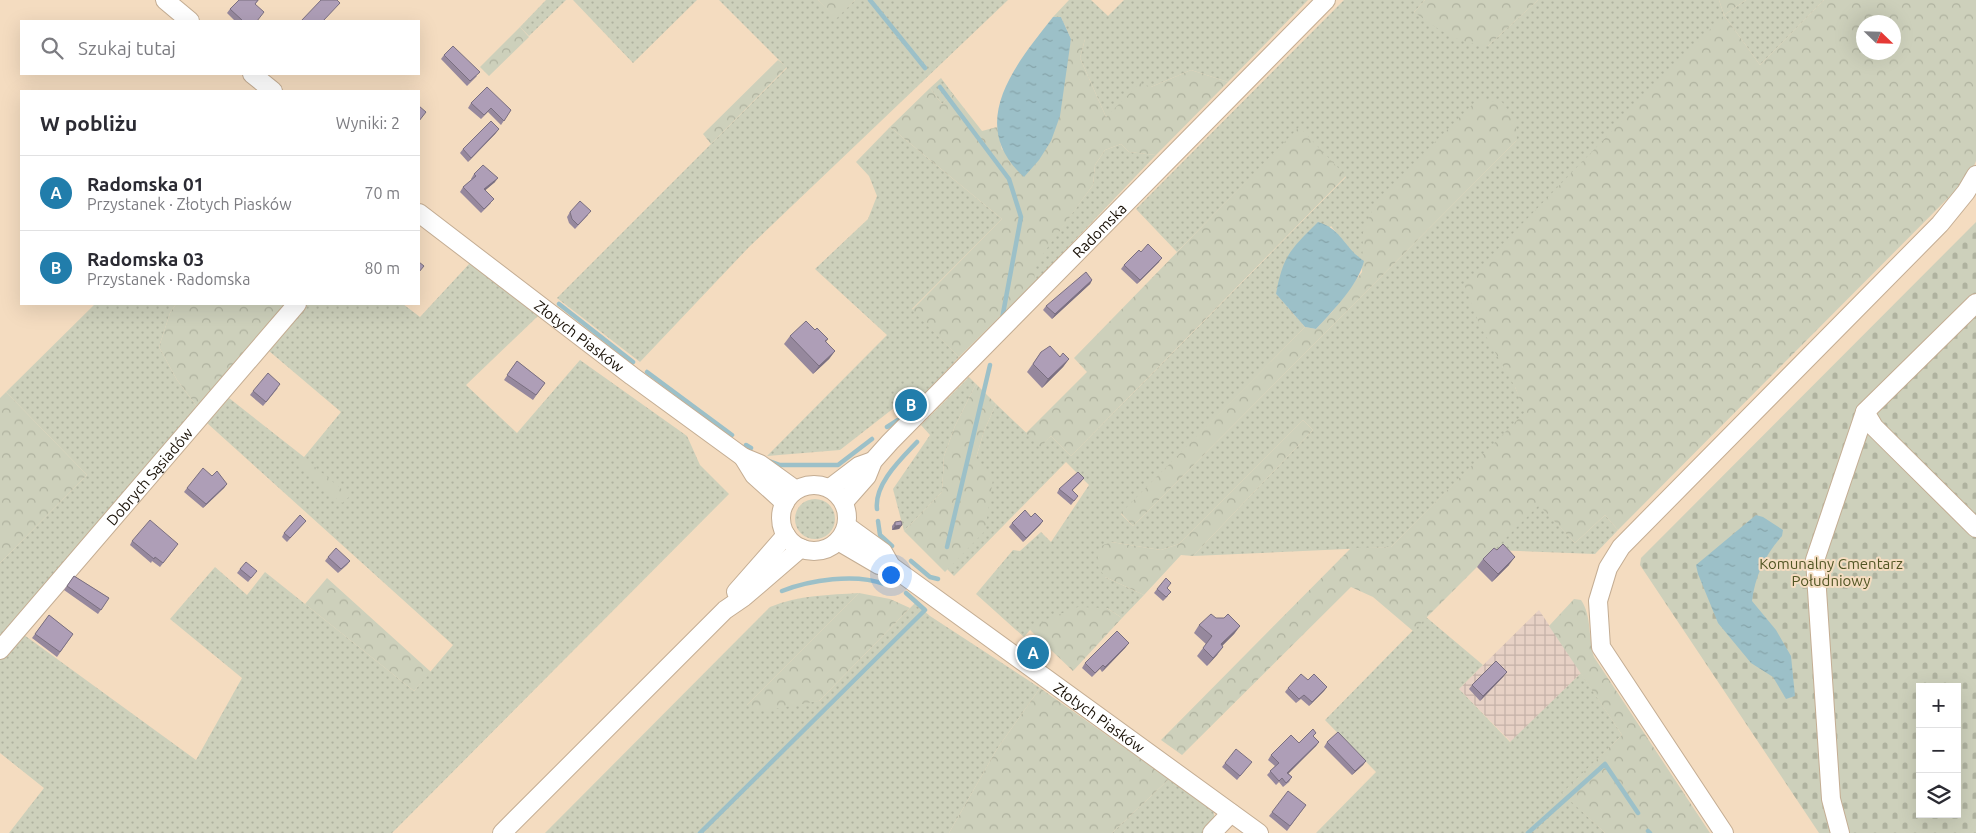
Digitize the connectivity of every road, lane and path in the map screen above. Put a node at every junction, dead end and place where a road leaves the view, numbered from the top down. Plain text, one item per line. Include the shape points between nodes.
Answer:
1 (165, 0) edge
2 (1326, 0) edge
3 (189, 20) edge
4 (253, 75) edge
5 (272, 90) edge
6 (1976, 174) edge
7 (420, 214) edge
8 (1976, 302) edge
9 (296, 305) edge
10 (1865, 412) junction
11 (873, 461) junction
12 (830, 488) junction
13 (790, 497) junction
14 (844, 502) junction
15 (1976, 528) edge
16 (842, 534) junction
17 (786, 535) junction
18 (801, 548) junction
19 (725, 610) junction
20 (0, 650) edge
21 (1231, 813) junction
22 (502, 833) edge
23 (1212, 833) edge
24 (1260, 833) edge
25 (1724, 833) edge
26 (1840, 833) edge

1 - 3 street
2 - 11 street, Radomska
4 - 5 street
6 - 25 street via 1940,224 1621,547 1608,568 1598,601 1601,647
7 - 13 street, Złotych Piasków via 632,376 743,457 760,464
8 - 10 street
9 - 20 street, Dobrych Sąsiadów
10 - 15 street via 1874,427
10 - 26 street via 1815,560 1831,799
11 - 12 street, Radomska via 859,466
11 - 14 street, Radomska via 867,476
12 - 13 street via 813,484
12 - 14 street
13 - 17 street via 781,519
14 - 16 street via 847,509
16 - 18 street via 823,550
16 - 21 street, Złotych Piasków via 883,552 891,566
17 - 18 street
17 - 19 street via 736,591
18 - 19 street
19 - 22 street
21 - 23 street
21 - 24 street, Złotych Piasków

